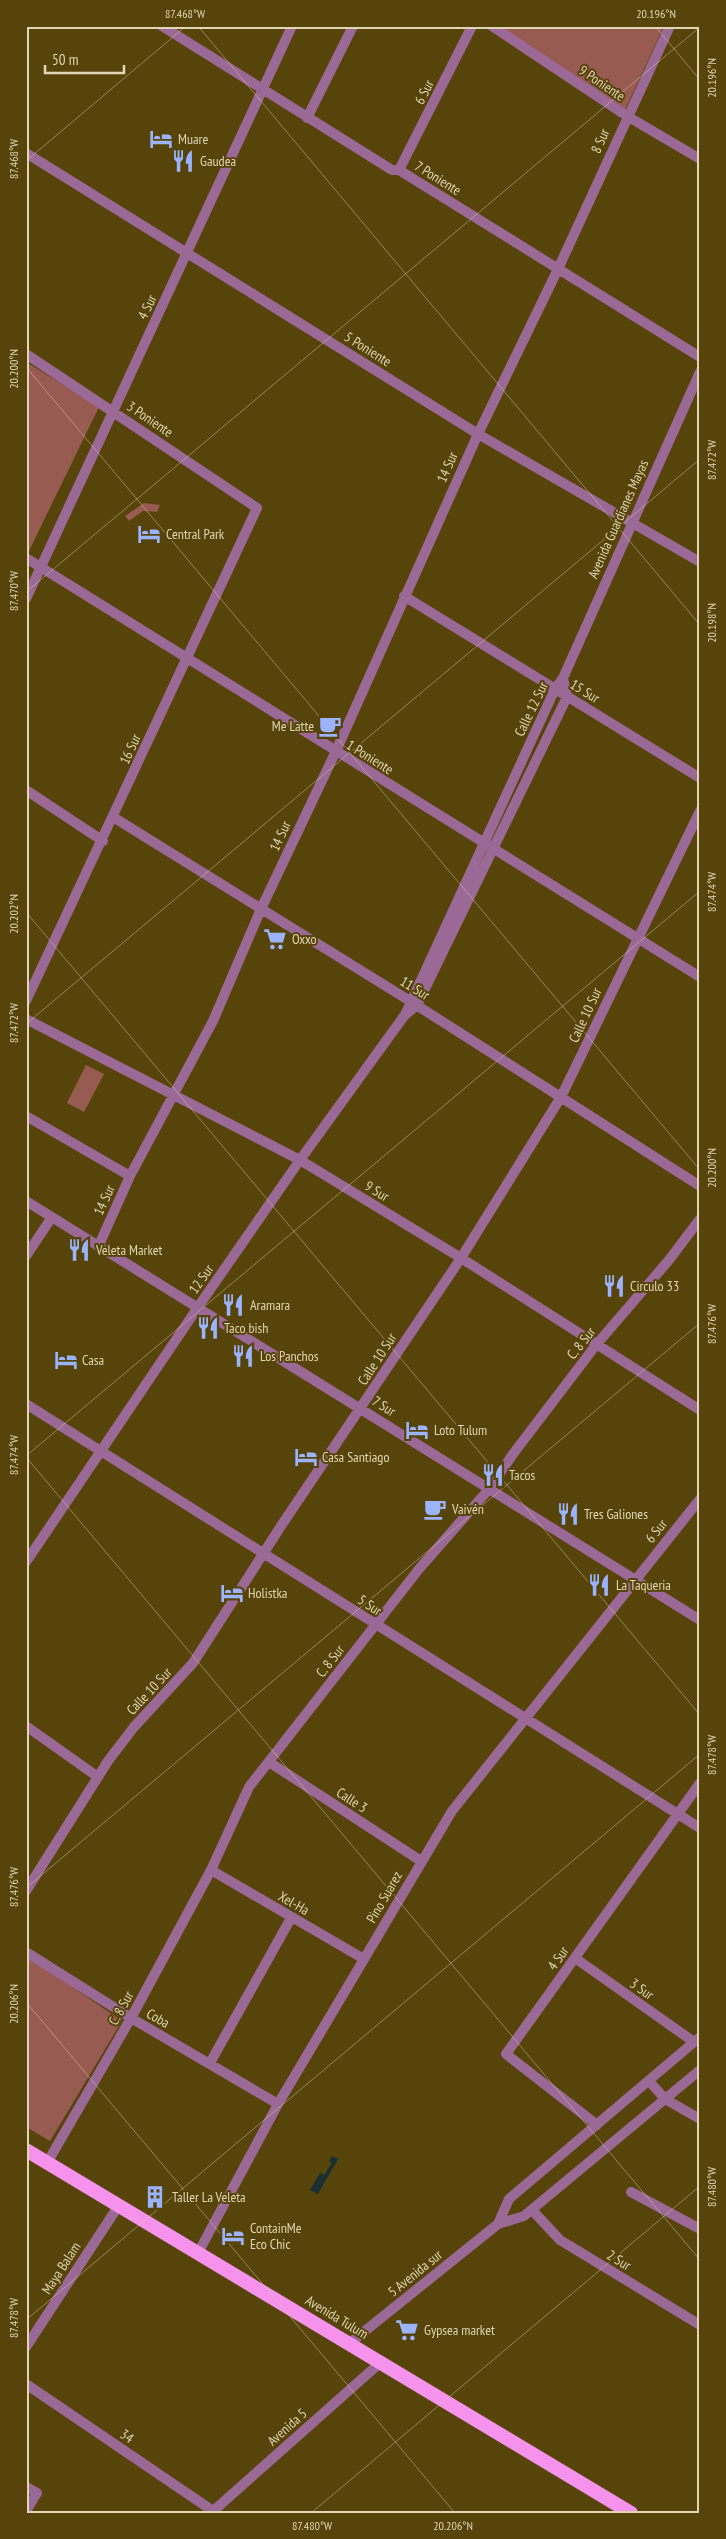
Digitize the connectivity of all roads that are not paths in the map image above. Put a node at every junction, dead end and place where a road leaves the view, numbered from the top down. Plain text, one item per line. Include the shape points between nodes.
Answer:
1 (162, 26) edge
2 (292, 26) edge
3 (353, 26) edge
4 (472, 26) edge
5 (492, 26) edge
6 (670, 26) edge
7 (262, 87) junction
8 (627, 116) junction
9 (307, 118) junction
10 (26, 153) edge
11 (700, 159) edge
12 (399, 170) junction
13 (188, 253) junction
14 (558, 269) junction
15 (26, 354) edge
16 (700, 358) edge
17 (700, 372) edge
18 (112, 411) junction
19 (478, 434) junction
20 (257, 508) joint
21 (632, 521) junction
22 (26, 558) edge
23 (700, 562) edge
24 (41, 568) junction
25 (404, 596) junction
26 (26, 599) edge
27 (187, 659) junction
28 (563, 678) junction
29 (555, 689) junction
30 (567, 697) junction
31 (336, 751) junction
32 (700, 778) edge
33 (26, 790) edge
34 (505, 796) junction
35 (516, 800) junction
36 (700, 811) edge
37 (113, 817) junction
38 (103, 841) junction
39 (483, 843) junction
40 (493, 849) junction
41 (261, 909) junction
42 (636, 939) junction
43 (700, 977) edge
44 (26, 1001) edge
45 (414, 1003) junction
46 (404, 1016) joint
47 (26, 1018) edge
48 (174, 1096) junction
49 (561, 1097) junction
50 (26, 1116) edge
51 (300, 1160) junction
52 (130, 1176) junction
53 (700, 1186) edge
54 (26, 1201) edge
55 (52, 1217) junction
56 (700, 1219) edge
57 (99, 1245) junction
58 (26, 1256) edge
59 (461, 1258) junction
60 (198, 1307) junction
61 (596, 1345) junction
62 (26, 1404) edge
63 (361, 1408) junction
64 (700, 1410) edge
65 (100, 1450) junction
66 (490, 1488) junction
67 (700, 1499) edge
68 (264, 1552) junction
69 (26, 1562) edge
70 (634, 1580) junction
71 (700, 1620) edge
72 (375, 1625) junction
73 (526, 1718) junction
74 (26, 1726) edge
75 (269, 1762) junction
76 (98, 1777) junction
77 (700, 1783) edge
78 (676, 1813) junction
79 (700, 1828) edge
80 (421, 1861) junction
81 (211, 1870) junction
82 (26, 1891) edge
83 (291, 1918) junction
84 (26, 1952) edge
85 (575, 1958) junction
86 (364, 1959) junction
87 (131, 2018) junction
88 (697, 2040) edge
89 (210, 2063) junction
90 (700, 2070) edge
91 (649, 2080) junction
92 (666, 2099) junction
93 (278, 2104) junction
94 (700, 2119) edge
95 (597, 2125) junction
96 (26, 2150) edge
97 (47, 2163) junction
98 (631, 2192) dead end
99 (119, 2205) junction
100 (532, 2210) junction
101 (498, 2224) junction
102 (700, 2229) edge
103 (198, 2253) junction
104 (700, 2325) edge
105 (350, 2344) junction
106 (26, 2347) edge
107 (381, 2362) junction
108 (26, 2384) edge
109 (26, 2487) edge
110 (26, 2511) edge
111 (212, 2512) edge
112 (631, 2513) edge

1 - 7 street, 7 Poniente
2 - 7 street, 4 Sur
3 - 9 street
4 - 12 street, 6 Sur
5 - 8 street, 9 Poniente
6 - 8 street, 8 Sur
7 - 9 street, 7 Poniente
7 - 13 street, 4 Sur
8 - 11 street, 9 Poniente
8 - 14 street, 8 Sur
9 - 12 street, 7 Poniente via 392,170
10 - 13 street, 5 Poniente
12 - 14 street, 7 Poniente
13 - 18 street, 4 Sur
13 - 19 street, 5 Poniente
14 - 16 street, 7 Poniente
14 - 19 street, 8 Sur
15 - 18 street, 3 Poniente
17 - 21 street, Avenida Guardianes Mayas
18 - 20 street, 3 Poniente
18 - 24 street, 4 Sur
19 - 21 street, 5 Poniente
19 - 25 street, 14 Sur
20 - 27 street, 16 Sur
21 - 23 street, 5 Poniente
21 - 28 street, Avenida Guardianes Mayas
22 - 24 street, 1 Poniente
24 - 26 street, 4 Sur
24 - 27 street, 1 Poniente
25 - 29 street, 15 Sur
25 - 31 street, 14 Sur
27 - 31 street, 1 Poniente
27 - 37 street, 16 Sur
28 - 29 street, Calle 12 Sur
28 - 30 street, Calle 12 Sur
29 - 30 street, 15 Sur
29 - 34 street, Calle 12 Sur
30 - 32 street, 15 Sur
30 - 35 street, Calle 12 Sur
31 - 39 street, 1 Poniente
31 - 41 street, 14 Sur
33 - 38 street
34 - 35 street
34 - 39 street, Calle 12 Sur
35 - 40 street, Calle 12 Sur
36 - 42 street, Calle 10 Sur
37 - 38 street, 16 Sur
37 - 41 street, 11 Sur
38 - 44 street, 16 Sur
39 - 40 street, 1 Poniente
39 - 45 street, Calle 12 Sur
40 - 42 street, 1 Poniente
40 - 45 street, Calle 12 Sur
41 - 45 street, 11 Sur
41 - 48 street, 14 Sur via 213,1021
42 - 43 street, 1 Poniente
42 - 49 street, Calle 10 Sur
45 - 46 street, Calle 12 Sur
45 - 49 street, 11 Sur
46 - 51 street, 12 Sur
47 - 48 street, 9 Sur
48 - 51 street, 9 Sur
48 - 52 street, 14 Sur
49 - 53 street, 11 Sur
49 - 59 street, Calle 10 Sur
50 - 52 street
51 - 59 street, 9 Sur
51 - 60 street, 12 Sur
52 - 57 street, 14 Sur
54 - 55 street, 7 Sur
55 - 57 street, 7 Sur
55 - 58 street
56 - 61 street, C. 8 Sur
57 - 60 street, 7 Sur
59 - 61 street, 9 Sur
59 - 63 street, Calle 10 Sur
60 - 63 street, 7 Sur
60 - 65 street, 12 Sur
61 - 64 street, 9 Sur
61 - 66 street, C. 8 Sur
62 - 65 street, 5 Sur
63 - 66 street, 7 Sur
63 - 68 street, Calle 10 Sur
65 - 68 street, 5 Sur
65 - 69 street, 12 Sur
66 - 70 street, 7 Sur
66 - 72 street, C. 8 Sur
67 - 70 street, 6 Sur
68 - 72 street, 5 Sur
68 - 76 street, Calle 10 Sur via 193,1663 134,1727
70 - 71 street, 7 Sur
70 - 73 street, Pino Suarez
72 - 73 street, 5 Sur
72 - 75 street, C. 8 Sur
73 - 78 street, 5 Sur
73 - 80 street, Pino Suarez via 452,1811
74 - 76 street
75 - 80 street, Calle 3
75 - 81 street, C. 8 Sur via 249,1787
76 - 82 street, Calle 10 Sur
77 - 78 street, 4 Sur
78 - 79 street, 5 Sur
78 - 85 street, 4 Sur
80 - 86 street, Pino Suarez
81 - 83 street, Xel-Ha
81 - 87 street, C. 8 Sur
83 - 86 street, Xel-Ha
83 - 89 street
84 - 87 street, Coba
85 - 88 street, 3 Sur
85 - 95 street, 4 Sur via 506,2054
86 - 93 street, Pino Suarez
87 - 89 street, Coba
87 - 97 street, C. 8 Sur
88 - 91 street
89 - 93 street, Coba
90 - 92 street
91 - 92 street
91 - 95 street
92 - 94 street
92 - 100 street
93 - 103 street, Pino Suarez
95 - 101 street via 509,2199
96 - 97 highway, Avenida Tulum
97 - 99 highway, Avenida Tulum
98 - 102 street
99 - 103 highway, Avenida Tulum
99 - 106 street, Maya Balam
100 - 101 street via 524,2216
100 - 104 street, 2 Sur via 560,2240
101 - 105 street, 5 Avenida sur
103 - 105 highway, Avenida Tulum
105 - 107 highway, Avenida Tulum
107 - 111 street, Avenida 5
107 - 112 highway, Avenida Tulum
108 - 111 street, 34
109 - 110 street via 37,2494

